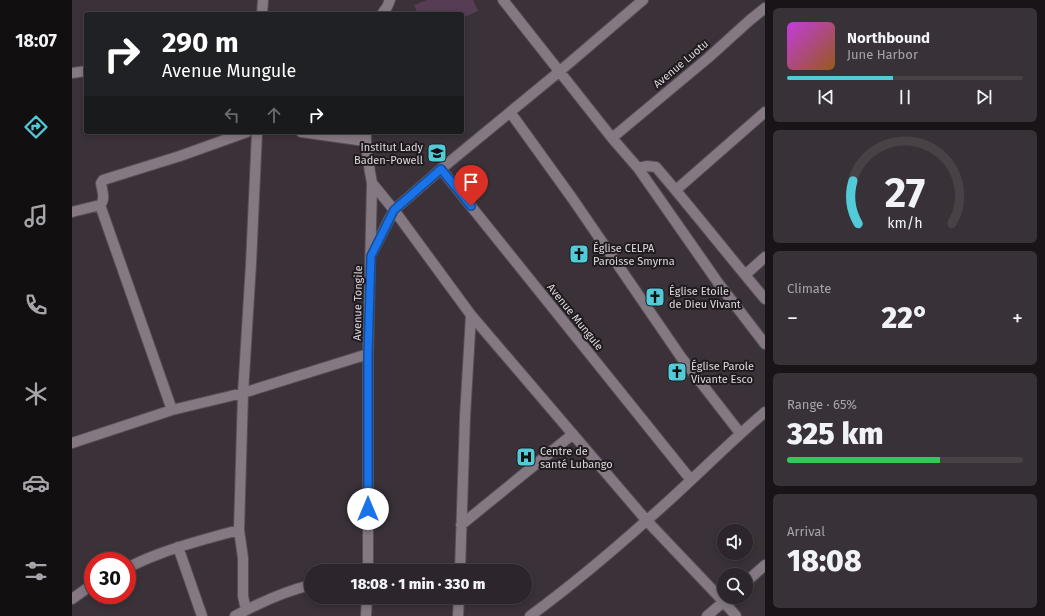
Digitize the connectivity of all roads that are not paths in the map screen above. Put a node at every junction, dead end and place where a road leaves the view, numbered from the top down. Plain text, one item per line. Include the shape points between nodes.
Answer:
1 (263, 0) edge
2 (390, 0) edge
3 (503, 0) edge
4 (642, 0) edge
5 (765, 8) edge
6 (262, 12) edge
7 (383, 12) edge
8 (84, 71) edge
9 (560, 71) junction
10 (72, 73) edge
11 (510, 112) junction
12 (765, 112) edge
13 (241, 134) edge
14 (258, 134) edge
15 (333, 134) edge
16 (365, 136) edge
17 (612, 138) junction
18 (638, 168) junction
19 (441, 169) junction
20 (372, 183) junction
21 (676, 190) junction
22 (100, 205) junction
23 (394, 210) junction
24 (72, 212) edge
25 (371, 256) junction
26 (765, 257) edge
27 (744, 275) junction
28 (765, 298) edge
29 (471, 315) junction
30 (765, 344) edge
31 (368, 354) junction
32 (243, 394) junction
33 (172, 410) junction
34 (765, 412) edge
35 (740, 433) junction
36 (573, 434) junction
37 (72, 443) edge
38 (691, 480) junction
39 (647, 521) junction
40 (461, 525) junction
41 (240, 530) junction
42 (178, 547) junction
43 (136, 564) edge
44 (368, 564) edge
45 (460, 564) edge
46 (765, 565) edge
47 (753, 576) edge
48 (304, 587) edge
49 (84, 590) edge
50 (717, 590) edge
51 (72, 599) edge
52 (367, 604) edge
53 (458, 604) edge
54 (720, 604) edge
55 (729, 604) edge
56 (246, 610) junction
57 (202, 616) edge
58 (235, 616) edge
59 (366, 616) edge
60 (458, 616) edge
61 (530, 616) edge
62 (707, 616) edge
63 (736, 616) edge

1 - 6 street
2 - 7 street
3 - 9 street
4 - 9 street, Avenue Tongile
5 - 17 street, Avenue Luotu
8 - 10 street
9 - 11 street, Avenue Tongile
9 - 17 street
11 - 19 street, Avenue Tongile
11 - 35 street via 681,357
12 - 21 street
13 - 22 street via 103,180 101,183 104,198
14 - 32 street
15 - 16 street
16 - 20 street
17 - 18 street
18 - 21 street via 656,167
18 - 30 street via 719,284
19 - 23 street, Avenue Tongile
19 - 38 street, Avenue Mungule
20 - 23 street
20 - 25 street
21 - 27 street
22 - 24 street
22 - 33 street
23 - 25 street, Avenue Tongile
23 - 29 street
25 - 31 street, Avenue Tongile
26 - 27 street
27 - 28 street
29 - 36 street
29 - 40 street
31 - 32 street
31 - 44 street, Avenue Tongile
32 - 33 street
32 - 41 street
33 - 37 street
34 - 35 street
35 - 38 street
36 - 39 street
36 - 40 street
38 - 39 street
39 - 50 street
39 - 61 street via 580,578
40 - 45 street
41 - 42 street
41 - 56 street
42 - 43 street
42 - 57 street
46 - 47 street
48 - 56 street
49 - 51 street
52 - 59 street
53 - 60 street
54 - 62 street
55 - 63 street
56 - 58 street

